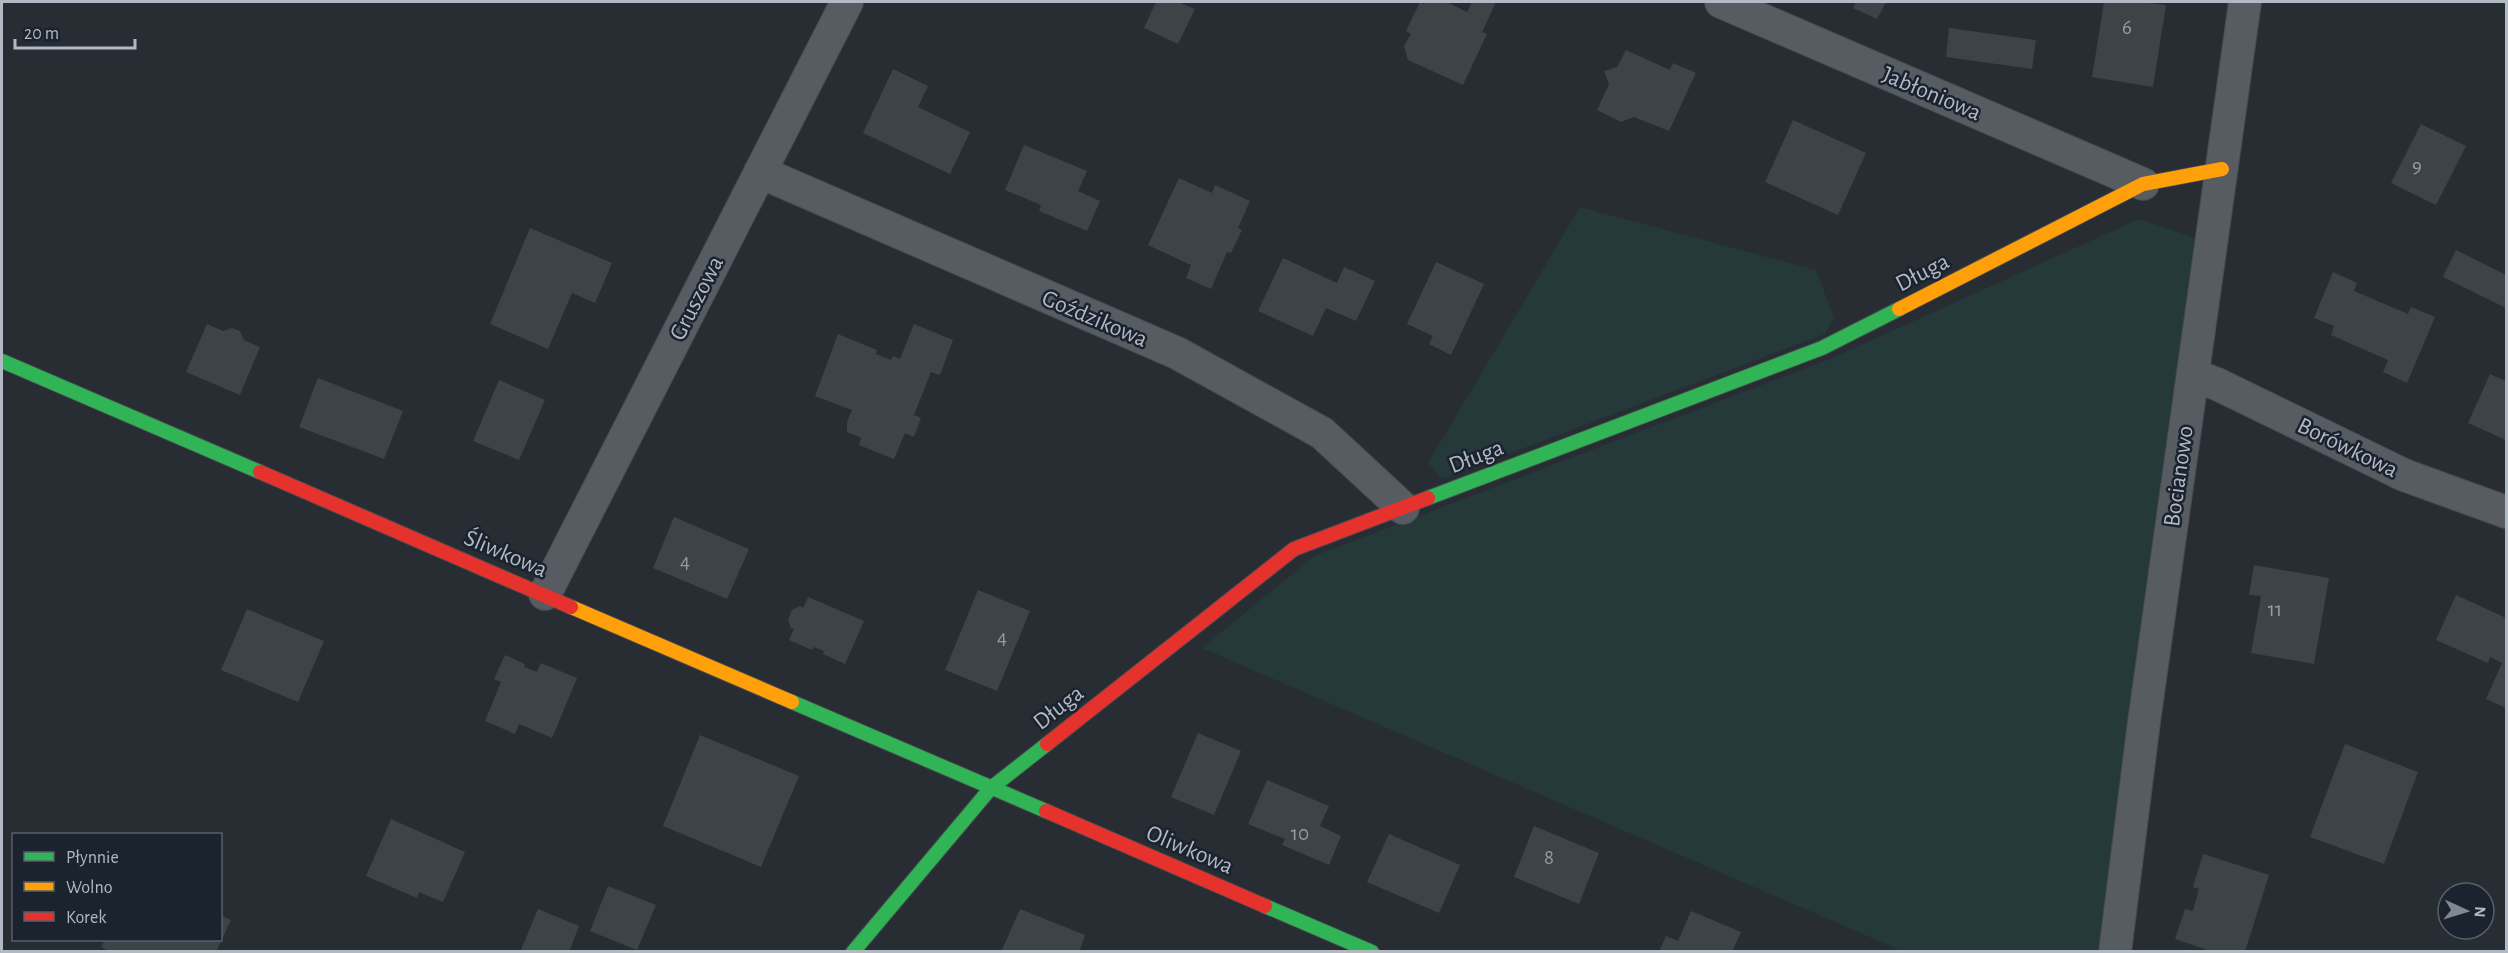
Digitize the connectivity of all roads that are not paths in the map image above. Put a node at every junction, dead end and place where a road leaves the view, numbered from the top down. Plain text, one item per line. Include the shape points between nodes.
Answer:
1 (847, 2) edge
2 (1721, 2) edge
3 (2245, 2) edge
4 (2222, 169) junction
5 (760, 172) junction
6 (2143, 184) junction
7 (2, 361) edge
8 (2193, 375) junction
9 (1403, 508) junction
10 (2506, 512) edge
11 (545, 594) junction
12 (991, 788) junction
13 (853, 951) edge
14 (1372, 951) edge
15 (2115, 951) edge

1 - 5 street, Gruszowa
2 - 6 street, Jabłoniowa
3 - 4 street, Bocianowo
4 - 6 street, Długa
4 - 8 street, Bocianowo
5 - 9 street, Goździkowa via 1177,353 1322,433
5 - 11 street, Gruszowa
6 - 9 street, Długa via 1822,348
7 - 11 street, Śliwkowa
8 - 10 street, Borówkowa via 2404,475
8 - 15 street, Bocianowo
9 - 12 street, Długa via 1294,549
11 - 12 street, Śliwkowa
12 - 13 street, Długa
12 - 14 street, Oliwkowa

